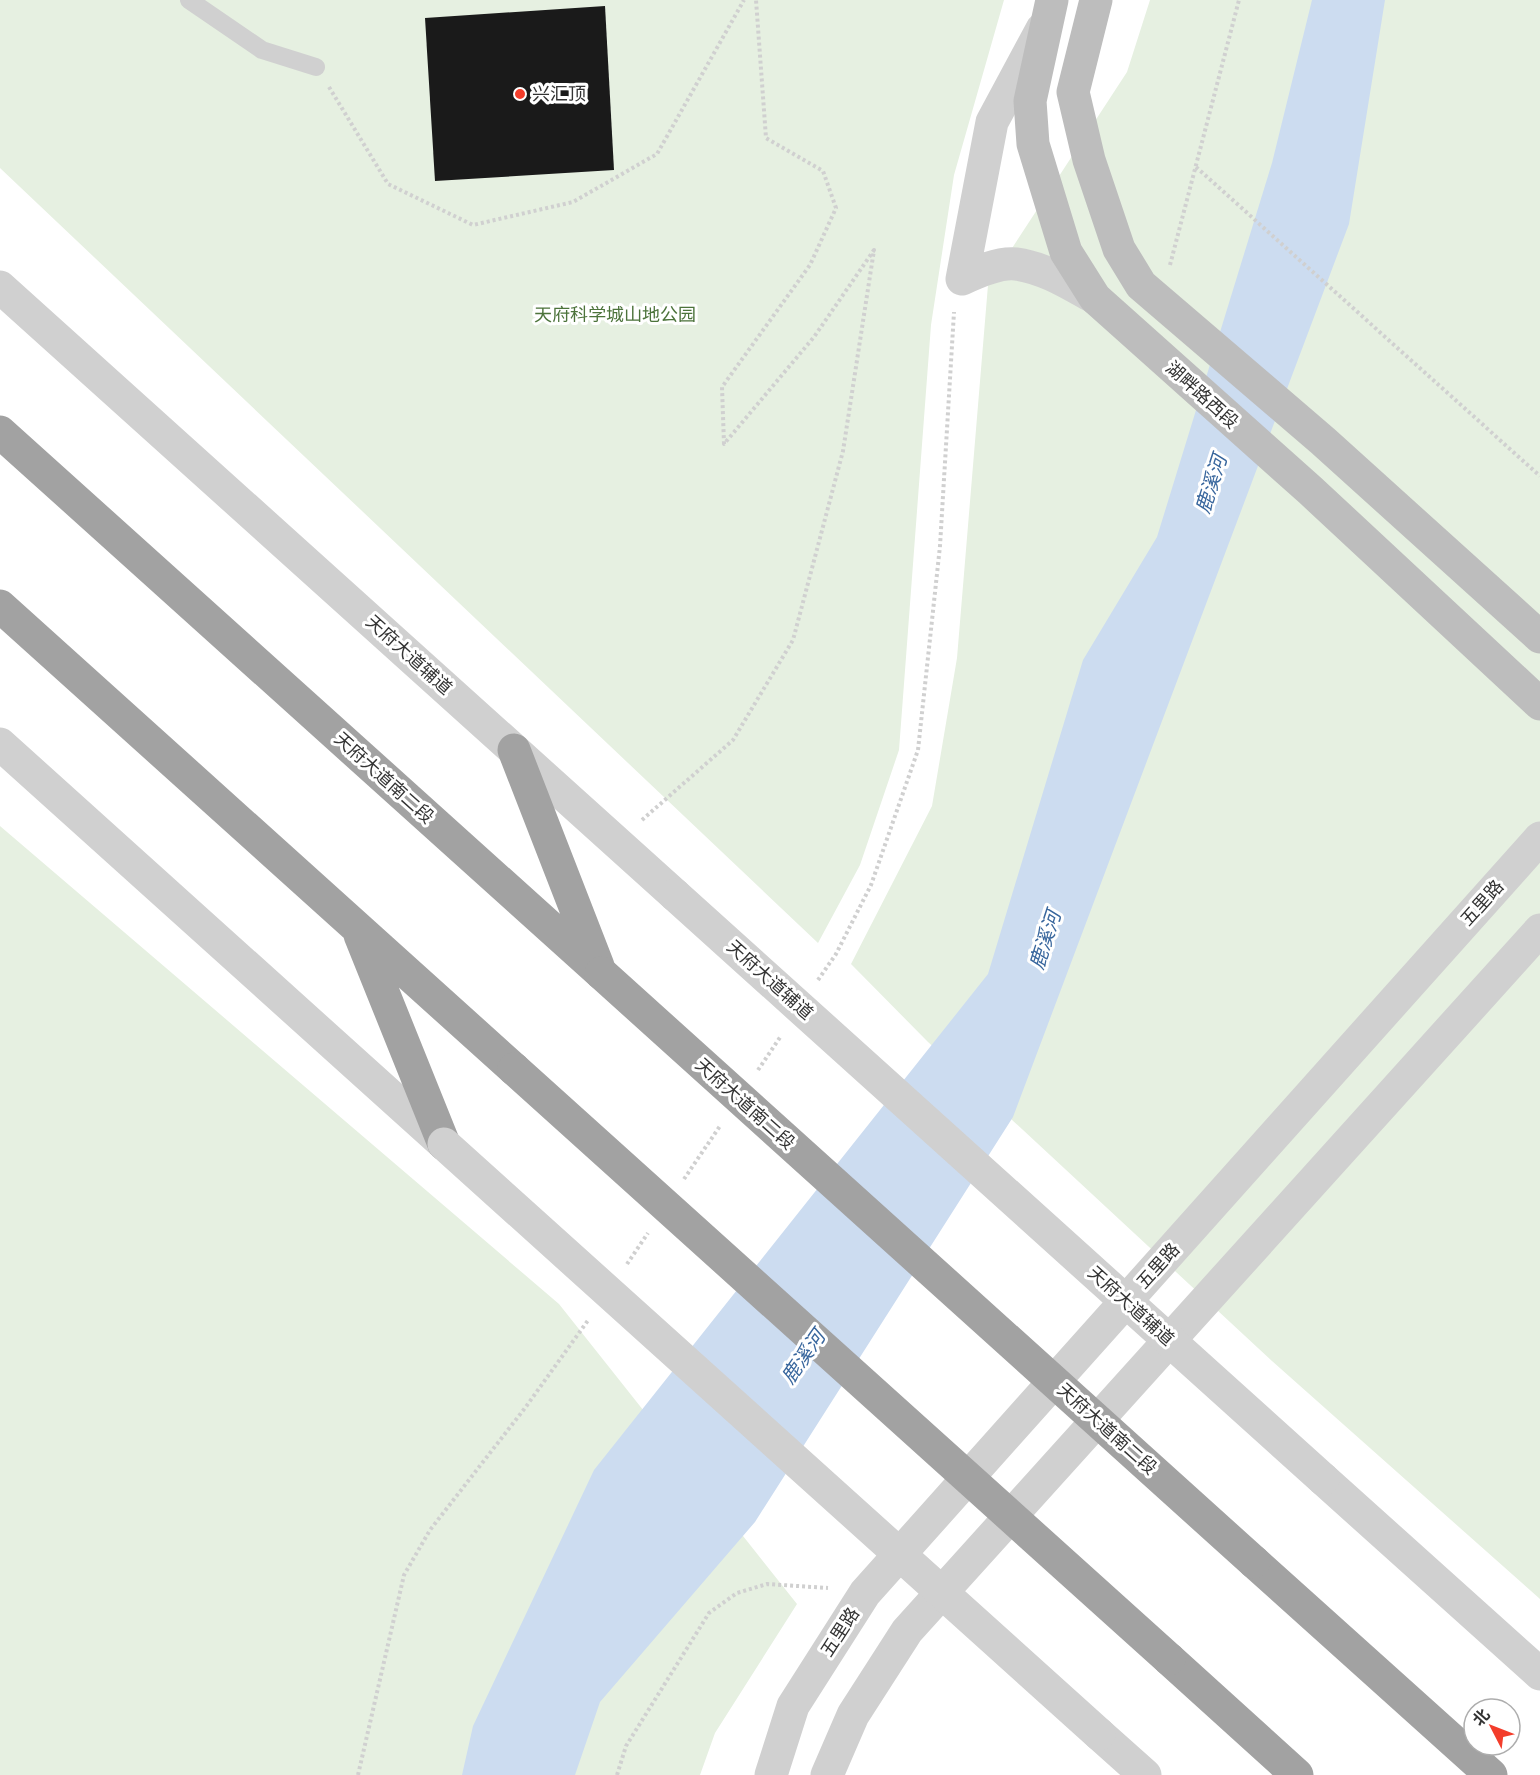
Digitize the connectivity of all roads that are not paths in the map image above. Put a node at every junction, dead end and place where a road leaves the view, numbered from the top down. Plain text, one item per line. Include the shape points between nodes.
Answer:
1 (189, 0) edge
2 (1096, 0) edge
3 (1050, 9) edge
4 (316, 67) road end
5 (0, 287) edge
6 (1095, 298) junction
7 (0, 432) edge
8 (0, 606) edge
9 (1540, 637) edge
10 (1540, 704) edge
11 (0, 744) edge
12 (514, 750) junction
13 (1540, 838) edge
14 (357, 928) junction
15 (1540, 930) edge
16 (600, 973) junction
17 (444, 1144) junction
18 (1540, 1674) edge
19 (771, 1775) edge
20 (827, 1775) edge
21 (1145, 1775) edge
22 (1297, 1775) edge
23 (1491, 1775) edge

1 - 4 lane via 262,50
2 - 9 main road via 1073,92 1089,160 1119,249 1141,285 1323,441
3 - 6 main road, 湖畔路西段 via 1030,101 1033,144 1066,252
3 - 6 street via 992,122 962,279 987,268 1015,264 1054,275
5 - 12 street, 天府大道辅道
6 - 10 main road, 湖畔路西段 via 1310,490
7 - 16 highway, 天府大道南二段
8 - 14 highway
11 - 17 street
12 - 16 highway
12 - 18 street, 天府大道辅道, bridge
13 - 19 street, 五里路 via 865,1593 793,1706
14 - 17 highway
14 - 22 highway, bridge
15 - 20 street via 907,1630 853,1715
16 - 23 highway, 天府大道南二段, bridge
17 - 21 street, bridge

